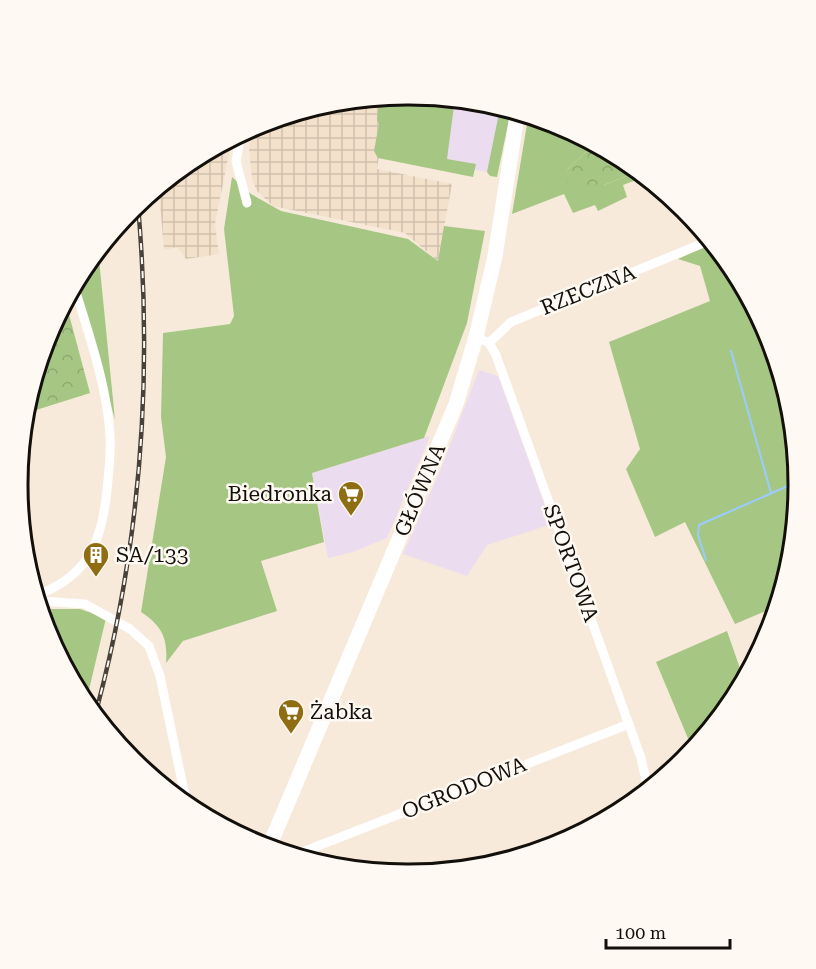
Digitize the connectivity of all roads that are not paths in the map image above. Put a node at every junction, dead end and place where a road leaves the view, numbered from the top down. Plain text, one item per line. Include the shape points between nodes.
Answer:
1 (516, 121) edge
2 (239, 145) edge
3 (248, 203) dead end
4 (701, 244) edge
5 (78, 298) edge
6 (483, 340) junction
7 (44, 592) edge
8 (47, 601) edge
9 (629, 724) junction
10 (646, 780) edge
11 (184, 791) edge
12 (273, 839) edge
13 (307, 850) edge

1 - 6 main road, GŁÓWNA
2 - 3 street via 236,161
4 - 6 street, RZECZNA via 511,322
5 - 7 street via 109,423 105,507 100,533 85,562 61,584
6 - 9 street, SPORTOWA via 496,355
6 - 12 main road, GŁÓWNA
8 - 11 street via 85,604 130,629 149,646 160,676
9 - 10 street, SPORTOWA
9 - 13 street, OGRODOWA

